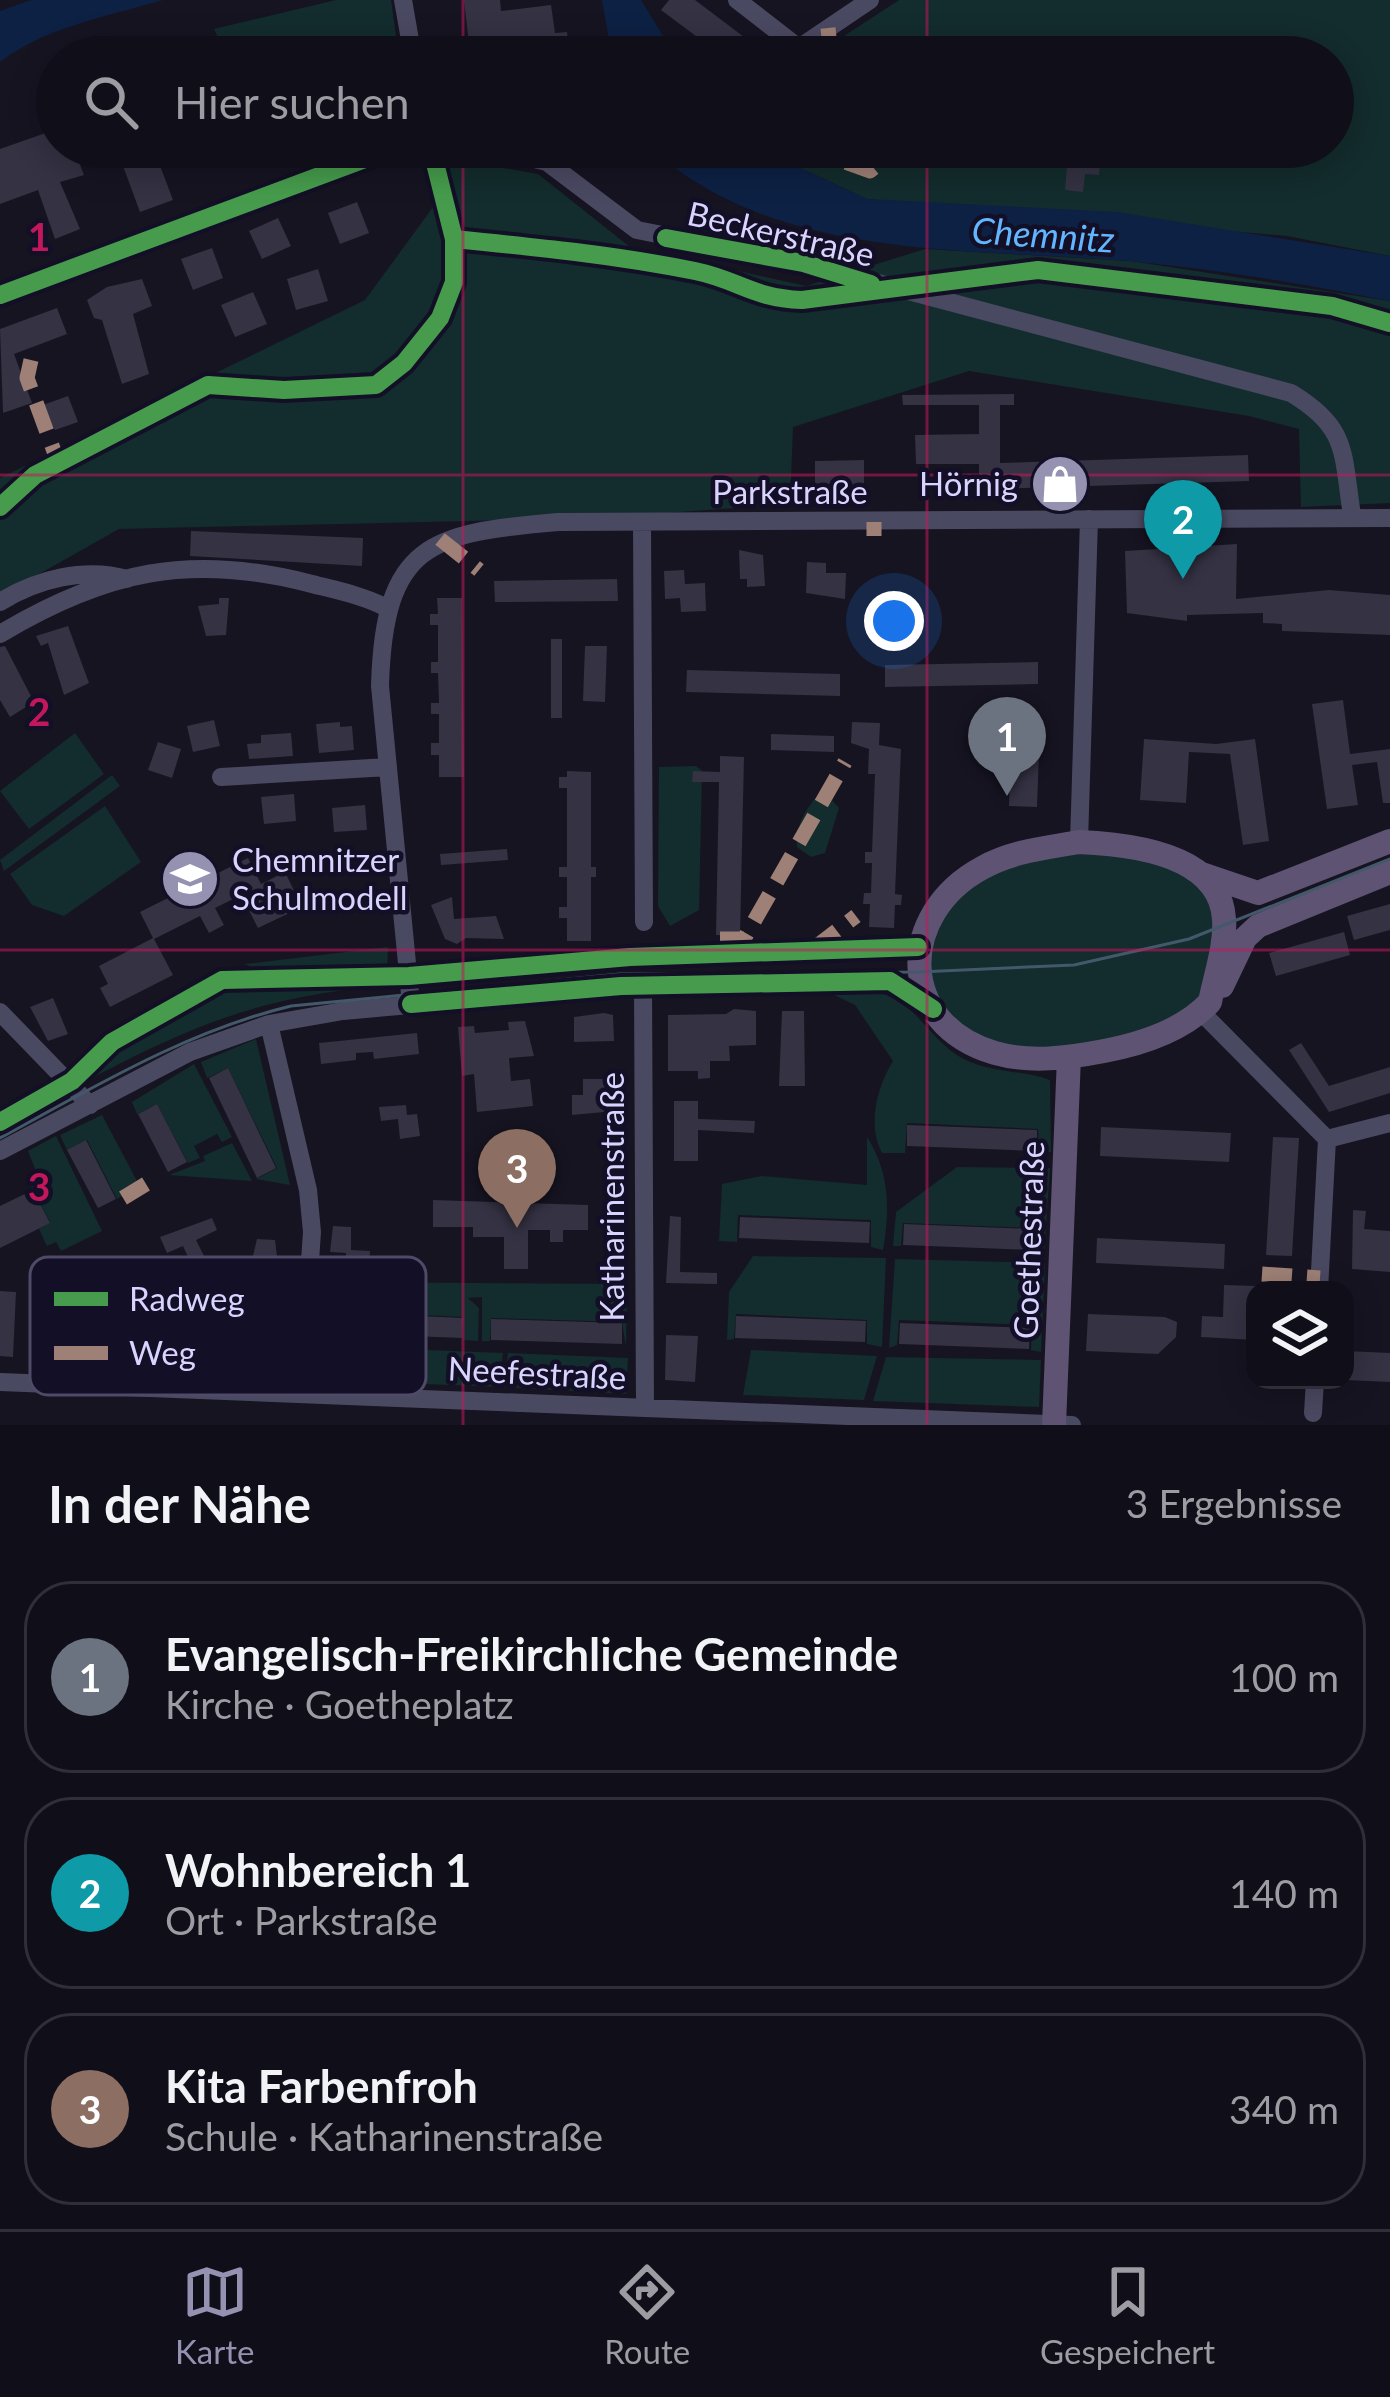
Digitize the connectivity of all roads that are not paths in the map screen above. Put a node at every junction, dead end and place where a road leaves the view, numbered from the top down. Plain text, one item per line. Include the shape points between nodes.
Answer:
1 (403, 0) edge
2 (737, 0) edge
3 (870, 0) edge
4 (409, 36) edge
5 (784, 36) edge
6 (817, 36) edge
7 (341, 168) edge
8 (555, 168) edge
9 (0, 295) edge
10 (1352, 515) junction
11 (1390, 518) edge
12 (1089, 519) junction
13 (642, 522) junction
14 (127, 579) junction
15 (0, 602) edge
16 (386, 608) junction
17 (0, 634) edge
18 (388, 767) junction
19 (220, 777) dead end
20 (1390, 841) edge
21 (1079, 842) junction
22 (1196, 872) junction
23 (1390, 872) edge
24 (644, 922) dead end
25 (643, 985) junction
26 (411, 1004) junction
27 (1205, 1007) junction
28 (933, 1009) junction
29 (0, 1012) edge
30 (268, 1024) junction
31 (1070, 1058) junction
32 (90, 1106) junction
33 (1390, 1124) edge
34 (1327, 1139) junction
35 (0, 1151) edge
36 (310, 1257) edge
37 (1319, 1281) edge
38 (0, 1382) edge
39 (30, 1383) edge
40 (1314, 1389) edge
41 (366, 1395) edge
42 (645, 1408) junction
43 (1313, 1413) dead end
44 (1054, 1425) edge
45 (1072, 1425) edge

1 - 4 street
2 - 5 street
3 - 6 street
7 - 9 street
8 - 10 street, Beckerstraße via 638,230 803,263 1291,393 1337,432
10 - 11 street, Parkstraße
10 - 12 street, Parkstraße
12 - 13 street, Parkstraße
12 - 21 street
13 - 16 street, Parkstraße via 470,530 440,539
13 - 24 street
14 - 15 street via 74,575
14 - 16 street via 174,567 249,568
14 - 17 street
16 - 18 street via 380,686
18 - 19 street
18 - 26 street
20 - 22 main road via 1258,893
21 - 22 main road via 1138,847
21 - 28 main road via 1001,859 949,892 918,947
22 - 27 main road via 1215,891 1224,920
23 - 27 main road via 1258,926
25 - 26 street
25 - 28 street via 890,981
25 - 42 street, Katharinenstraße
26 - 30 street
27 - 31 main road via 1136,1045
27 - 34 street
28 - 31 main road via 958,1035 994,1053
29 - 32 street
30 - 32 street via 190,1052
30 - 36 street via 308,1190
31 - 44 main road, Goethestraße
32 - 35 street
33 - 34 street
34 - 37 street
38 - 39 street, Neefestraße
40 - 43 street
41 - 42 street, Neefestraße
42 - 44 street, Neefestraße
44 - 45 street, Neefestraße

